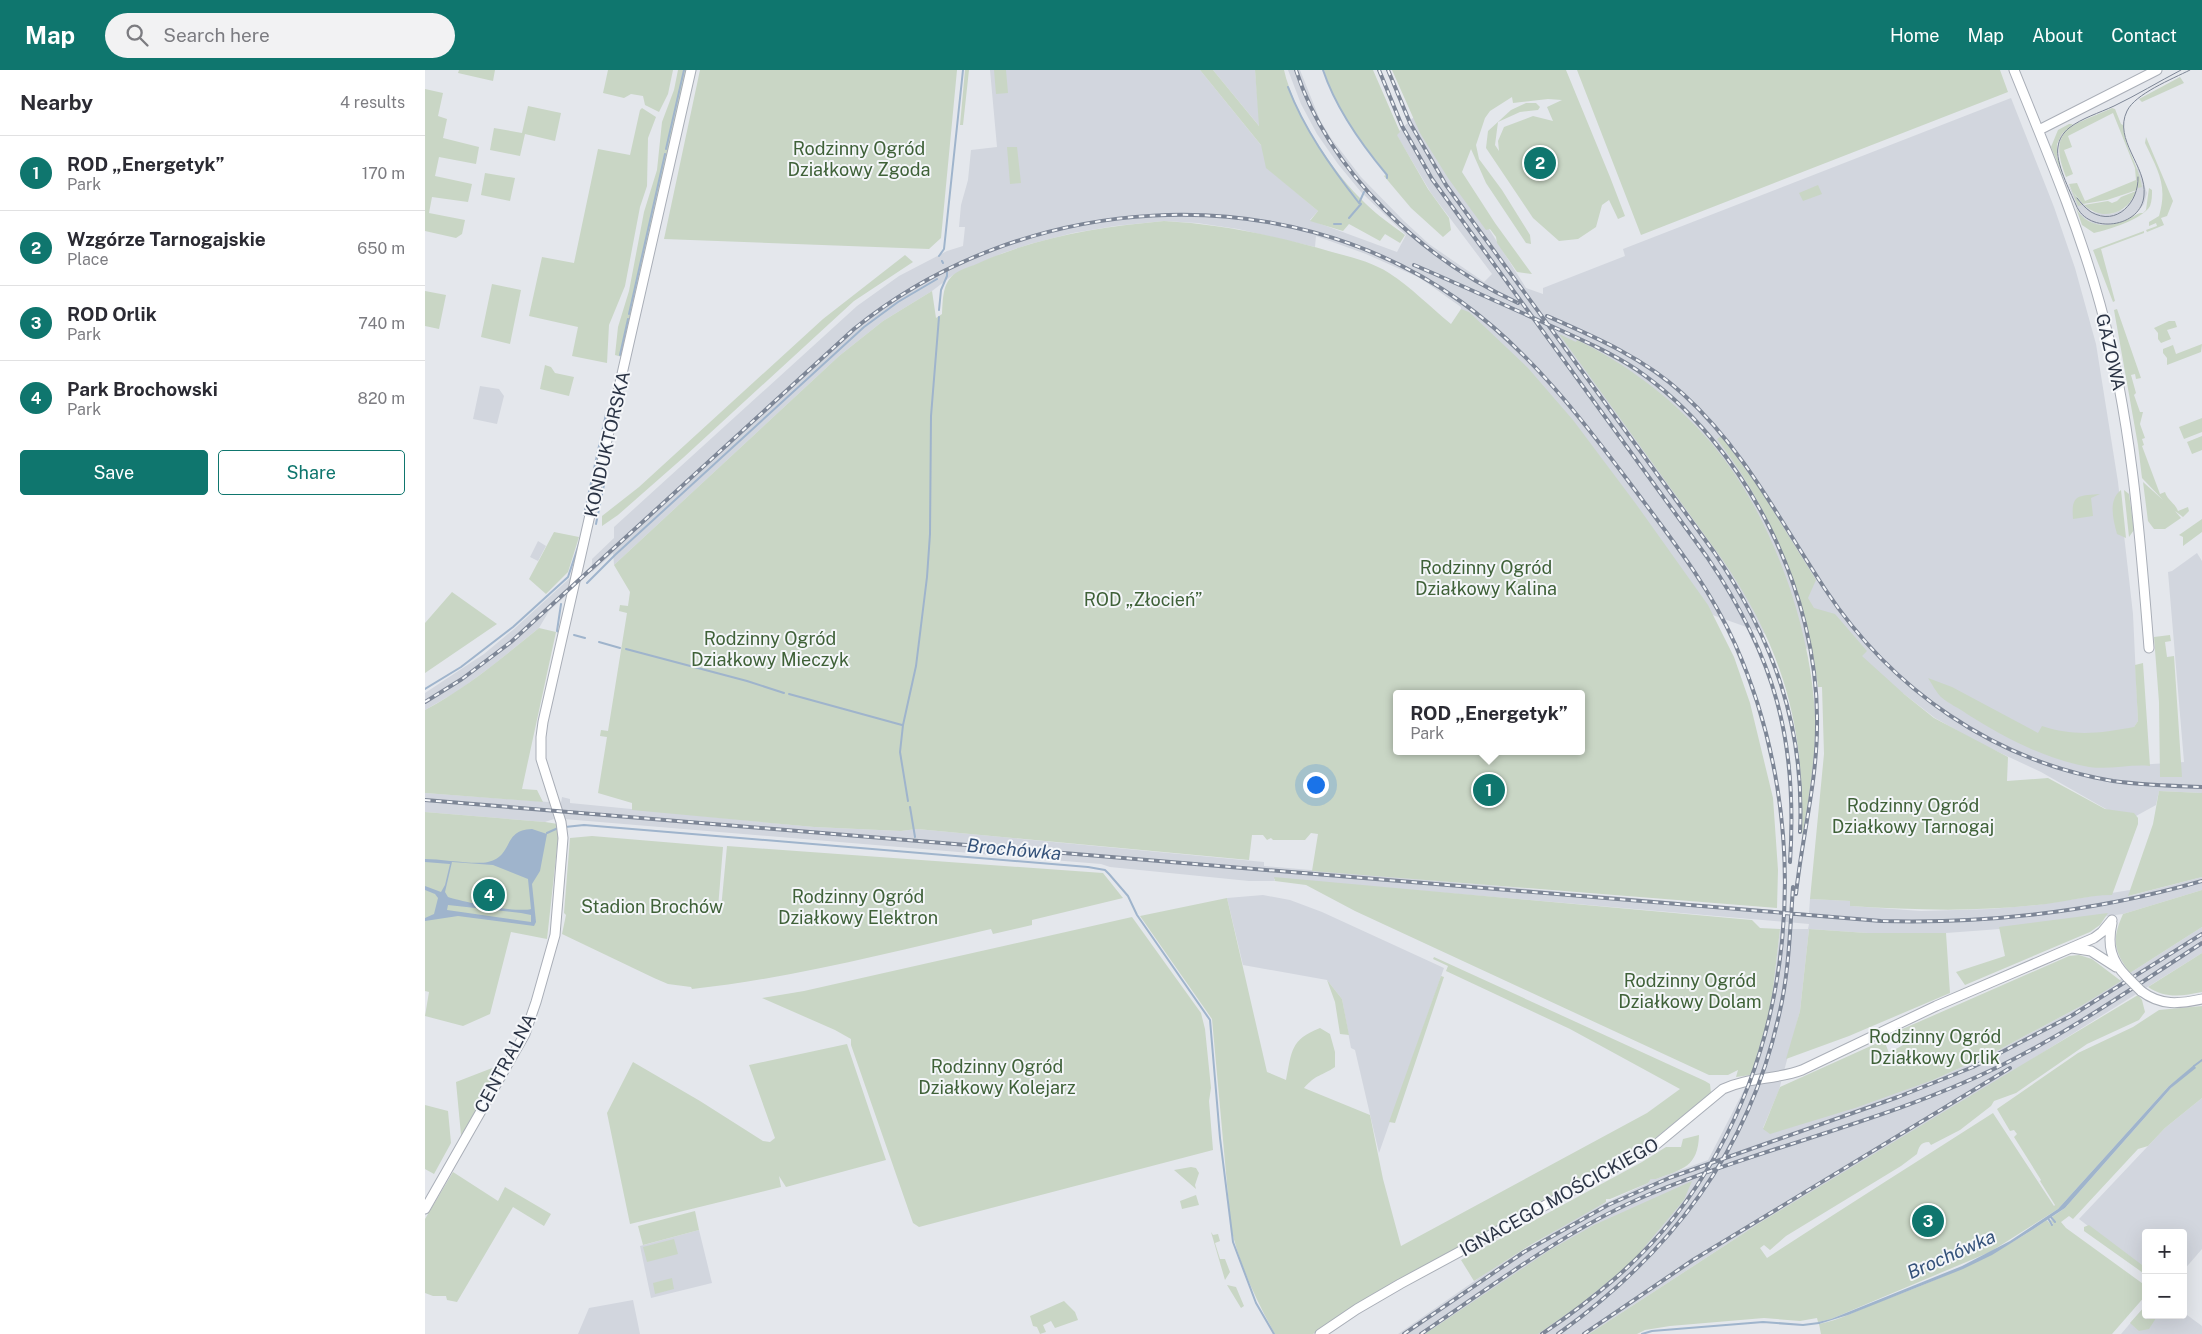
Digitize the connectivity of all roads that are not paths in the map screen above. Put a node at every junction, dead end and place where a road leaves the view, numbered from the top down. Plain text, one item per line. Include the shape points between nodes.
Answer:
1 (691, 70) edge
2 (2014, 70) edge
3 (2157, 70) edge
4 (2039, 130) junction
5 (2149, 648) dead end
6 (560, 820) joint
7 (2071, 948) junction
8 (2118, 968) junction
9 (2202, 1000) edge
10 (425, 1209) edge
11 (1320, 1334) edge

1 - 6 street, KONDUKTORSKA via 543,722 541,759
2 - 4 street, GAZOWA
3 - 4 street
4 - 5 street, GAZOWA via 2082,242 2110,342 2138,513
6 - 10 street, CENTRALNA via 563,832 555,935 531,1020
7 - 8 street via 2096,954
7 - 8 street, IGNACEGO MOŚCICKIEGO via 2099,935 2112,920 2110,952
7 - 11 street, IGNACEGO MOŚCICKIEGO via 1936,1006 1801,1070 1723,1088 1653,1147 1400,1284
8 - 9 street, bridge via 2155,1000 2166,1003

